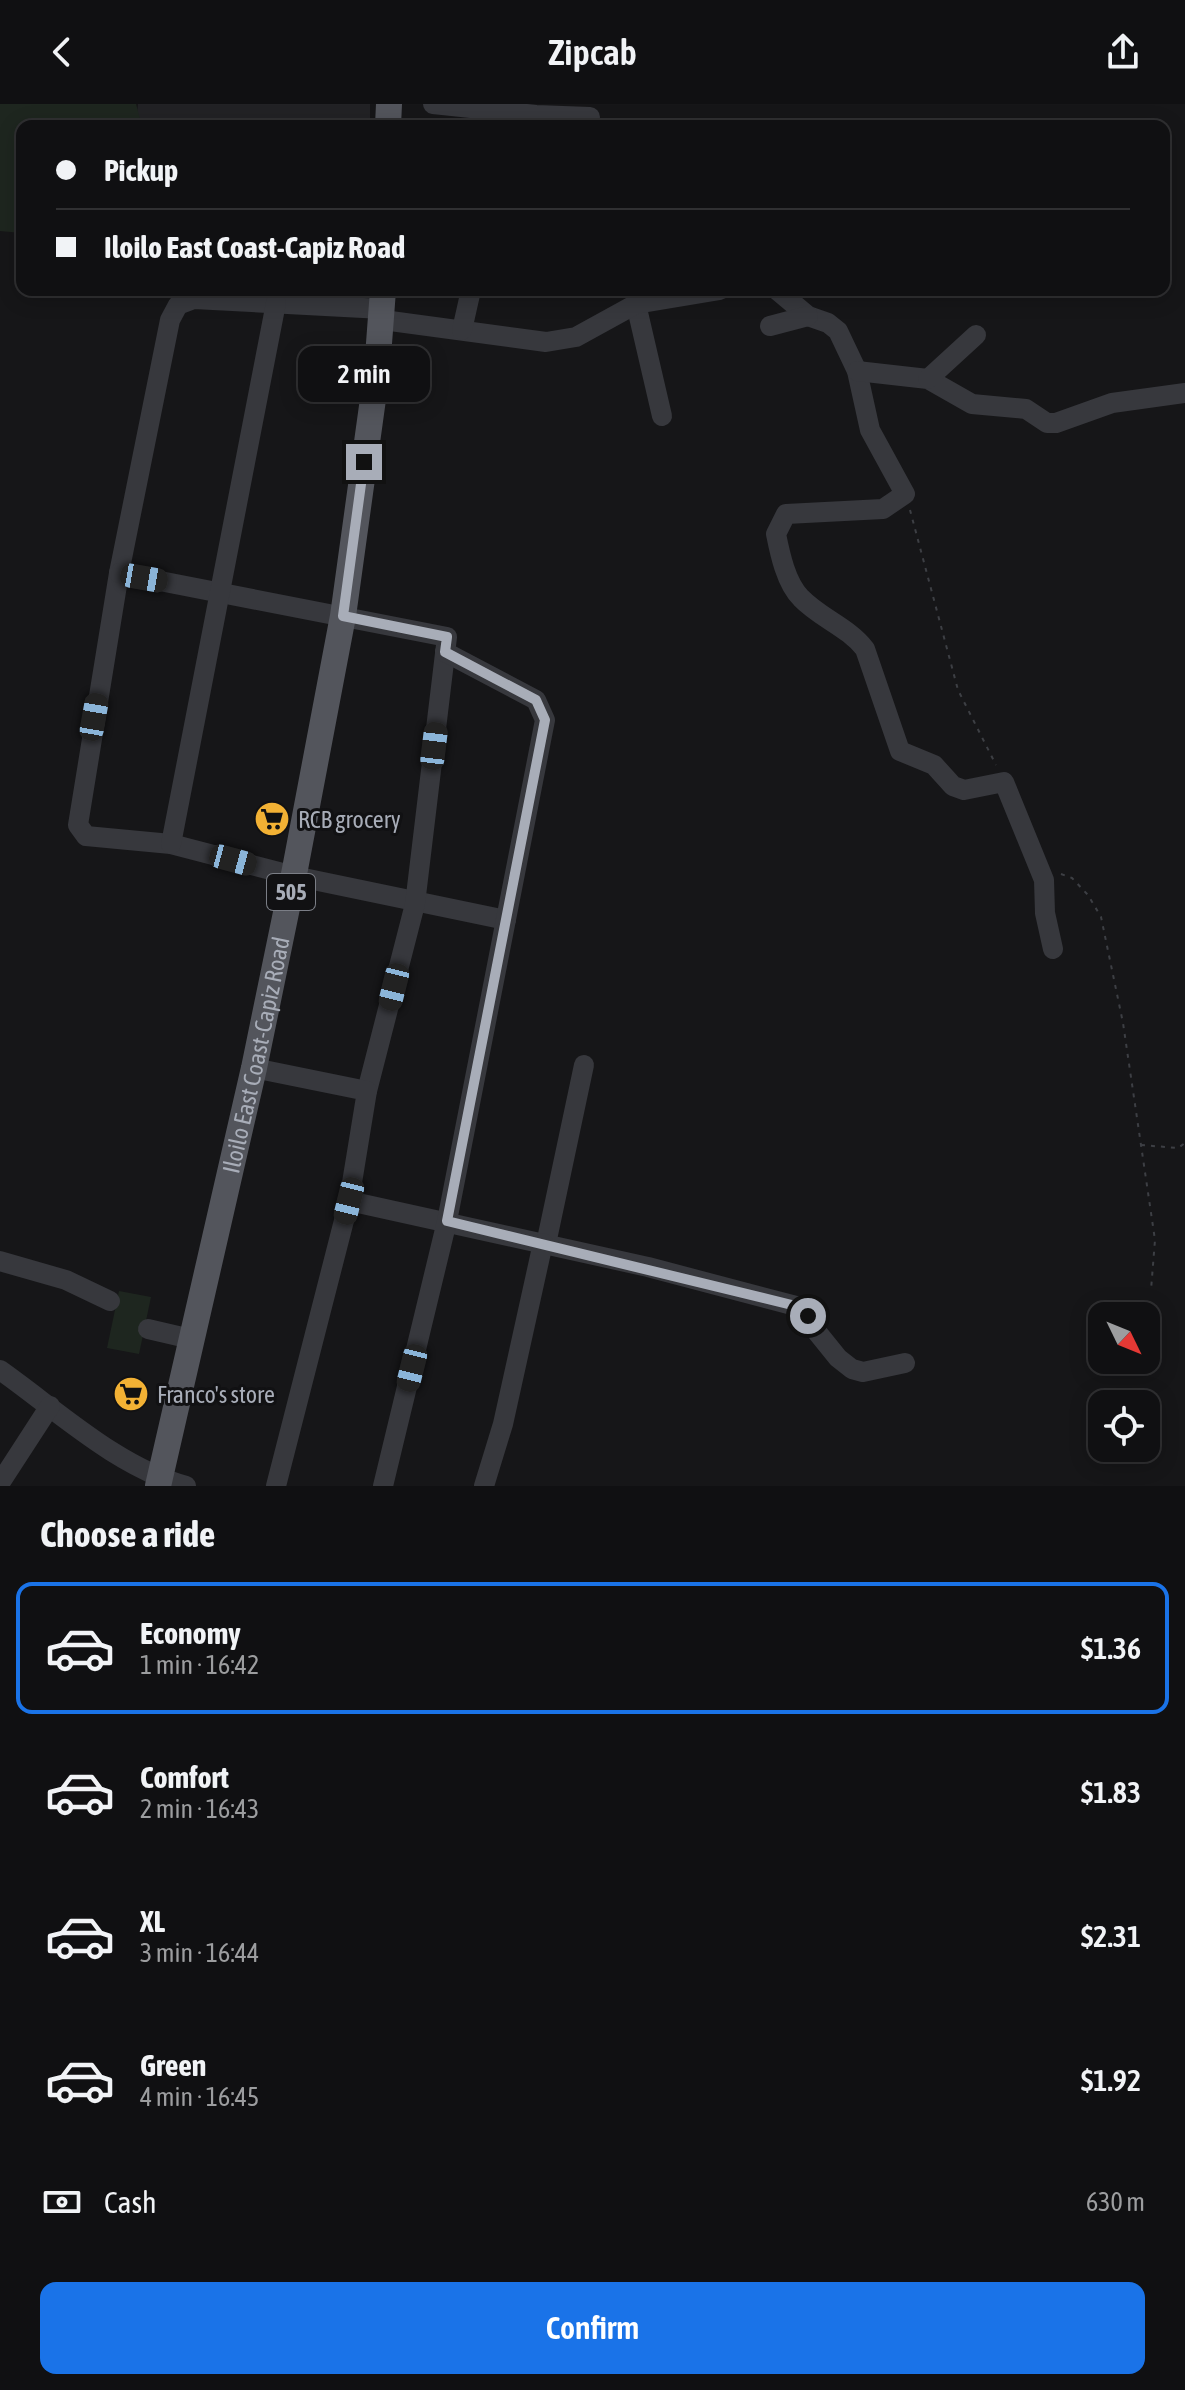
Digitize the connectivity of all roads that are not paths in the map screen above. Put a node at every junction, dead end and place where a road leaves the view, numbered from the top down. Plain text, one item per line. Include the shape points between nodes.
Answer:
1 (433, 104) edge
2 (462, 106) edge
3 (590, 117) dead end
4 (470, 296) edge
5 (684, 296) edge
6 (784, 296) edge
7 (276, 303) junction
8 (636, 304) junction
9 (383, 306) edge
10 (808, 316) junction
11 (770, 326) dead end
12 (462, 330) junction
13 (976, 335) dead end
14 (857, 371) junction
15 (928, 379) junction
16 (1185, 393) edge
17 (662, 416) dead end
18 (119, 573) junction
19 (220, 591) junction
20 (343, 616) junction
21 (445, 652) junction
22 (171, 844) junction
23 (294, 876) junction
24 (415, 904) junction
25 (506, 920) junction
26 (1053, 949) dead end
27 (584, 1065) dead end
28 (254, 1068) junction
29 (367, 1091) junction
30 (349, 1201) junction
31 (447, 1221) junction
32 (545, 1244) junction
33 (0, 1261) edge
34 (110, 1301) dead end
35 (148, 1329) dead end
36 (191, 1339) junction
37 (905, 1363) dead end
38 (0, 1370) edge
39 (50, 1406) junction
40 (158, 1482) edge
41 (0, 1483) edge
42 (186, 1486) edge
43 (276, 1486) edge
44 (383, 1486) edge
45 (484, 1486) edge

1 - 2 street
2 - 3 street
4 - 12 street
5 - 8 street
6 - 10 street
7 - 9 street
7 - 18 street via 194,299 178,305 170,320
7 - 19 street
8 - 12 street via 576,337 546,342
8 - 17 street
9 - 12 street
9 - 20 main road, Iloilo East Coast-Capiz Road / 505
10 - 11 street
10 - 14 street via 838,331
13 - 15 street
14 - 15 street
14 - 26 street via 870,430 905,494 883,509 786,514 776,534 783,560 800,597 865,649 900,751 934,765 964,790 1004,782 1046,888
15 - 16 street via 972,404 1026,409 1047,423 1112,403
18 - 19 street
18 - 22 street via 78,825 86,836
19 - 20 street
19 - 22 street
20 - 21 street via 447,637
20 - 23 main road, Iloilo East Coast-Capiz Road / 505
21 - 24 street
21 - 25 street via 536,700 543,709
22 - 23 street
23 - 24 street
23 - 28 main road, Iloilo East Coast-Capiz Road / 505
24 - 25 street
24 - 29 street
25 - 31 street
27 - 32 street
28 - 29 street
28 - 36 main road, Iloilo East Coast-Capiz Road / 505
29 - 30 street
30 - 31 street
30 - 43 street
31 - 32 street
31 - 44 street
32 - 37 street via 796,1306 852,1369 863,1372
32 - 45 street
33 - 34 street via 66,1280
35 - 36 street
36 - 40 main road, Iloilo East Coast-Capiz Road / 505
38 - 39 street
39 - 40 street
39 - 41 street
40 - 42 street

